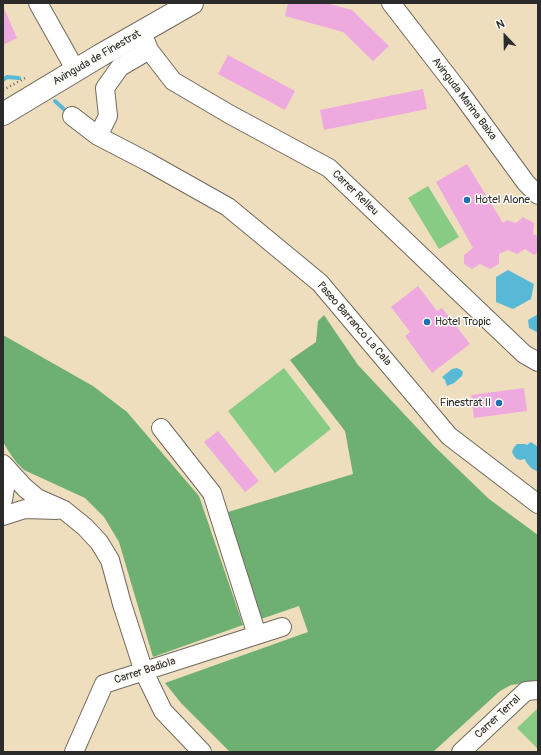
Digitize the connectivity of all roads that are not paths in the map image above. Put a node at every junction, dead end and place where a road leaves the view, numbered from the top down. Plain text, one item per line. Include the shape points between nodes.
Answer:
1 (38, 3) edge
2 (166, 3) edge
3 (192, 3) edge
4 (390, 3) edge
5 (145, 41) junction
6 (70, 60) junction
7 (3, 100) edge
8 (3, 114) edge
9 (72, 116) dead end
10 (98, 136) junction
11 (538, 195) edge
12 (538, 362) edge
13 (161, 428) dead end
14 (3, 464) edge
15 (3, 471) edge
16 (3, 500) edge
17 (538, 504) edge
18 (64, 510) junction
19 (3, 516) edge
20 (282, 627) dead end
21 (257, 635) junction
22 (144, 672) junction
23 (538, 690) edge
24 (74, 752) edge
25 (202, 752) edge
26 (461, 752) edge

1 - 6 street
2 - 6 main road, Avinguda de Finestrat
3 - 5 main road, Avinguda de Finestrat
4 - 11 street, Avinguda Marina Baixa via 459,91 526,183
5 - 8 main road, Avinguda de Finestrat via 94,59
5 - 10 street via 120,67 105,88 108,116
5 - 12 street, Carrer Relleu via 173,81 329,168 524,354
6 - 7 main road, Avinguda de Finestrat
9 - 10 street, Paseo Barranco La Cala
10 - 17 street, Paseo Barranco La Cala via 228,207 320,283 449,436
13 - 21 street via 212,493
14 - 18 street via 37,498
15 - 16 street
18 - 19 street via 25,509
18 - 22 street via 90,532 110,560
20 - 21 street, Carrer Badiola
21 - 22 street, Carrer Badiola
22 - 24 street, Carrer Badiola via 104,684
22 - 25 street via 163,710
23 - 26 street, Carrer Terral via 526,691

